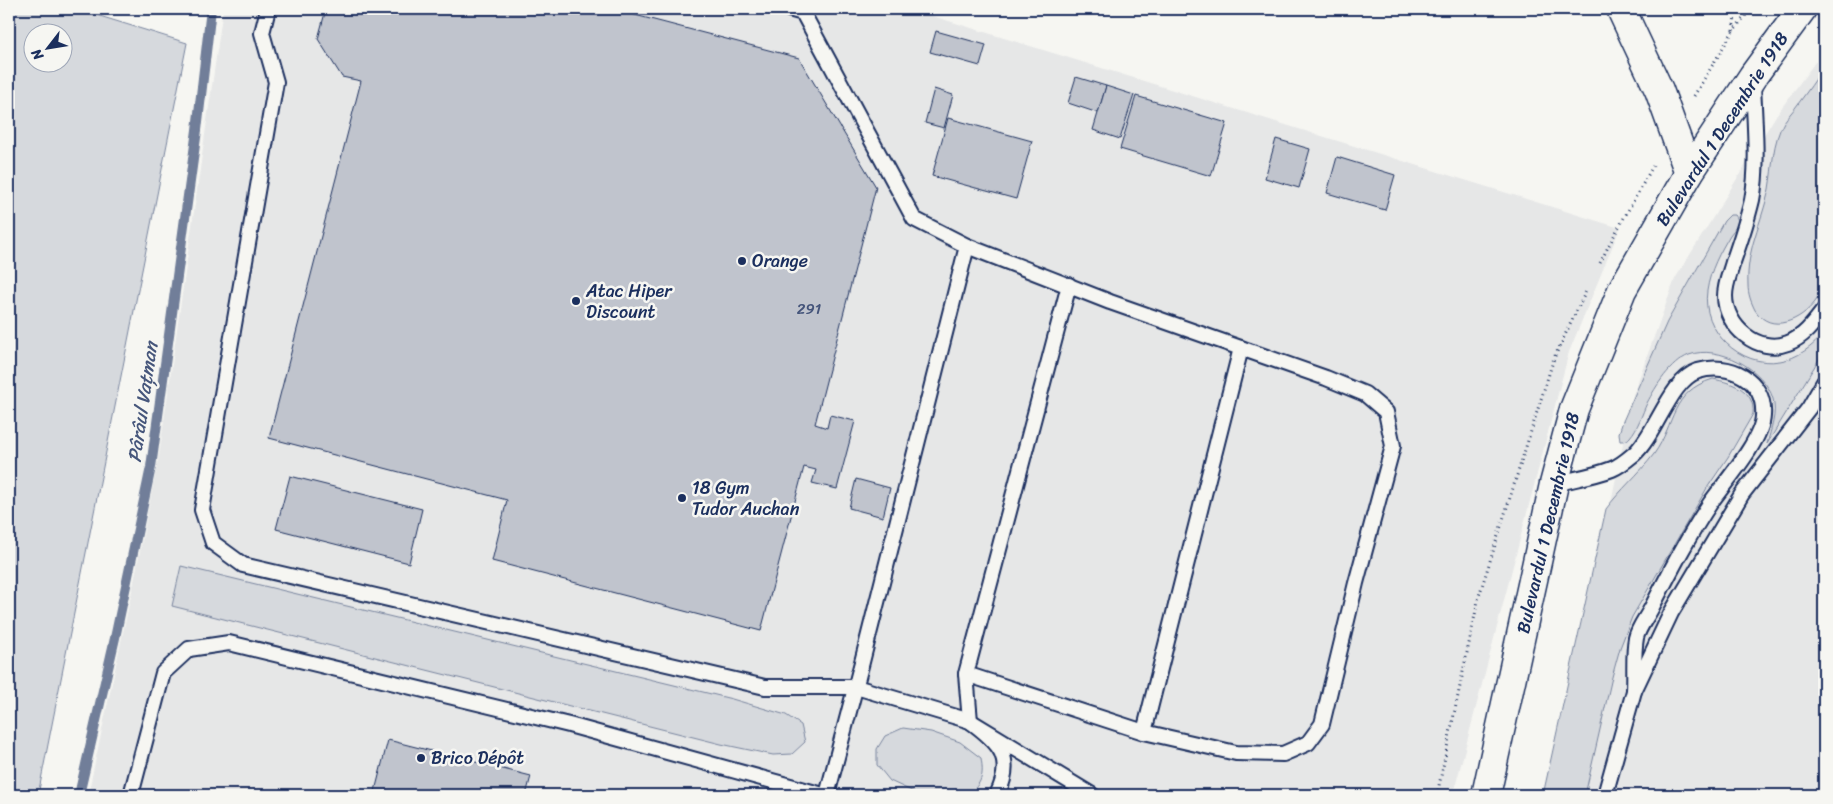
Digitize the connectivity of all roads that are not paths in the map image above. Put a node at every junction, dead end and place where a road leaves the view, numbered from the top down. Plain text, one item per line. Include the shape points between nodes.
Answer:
1 (268, 9) edge
2 (789, 9) edge
3 (1622, 9) edge
4 (1802, 9) edge
5 (1753, 76) junction
6 (1689, 173) junction
7 (967, 246) junction
8 (1069, 285) junction
9 (1824, 310) edge
10 (1241, 348) junction
11 (1824, 382) edge
12 (1554, 484) junction
13 (966, 674) junction
14 (856, 687) junction
15 (1634, 690) junction
16 (970, 721) junction
17 (1144, 732) junction
18 (130, 795) edge
19 (822, 795) edge
20 (827, 795) edge
21 (997, 795) edge
22 (1092, 795) edge
23 (1486, 795) edge
24 (1605, 795) edge

1 - 14 lane via 262,33 276,82 202,510 213,544 244,565 765,687
2 - 7 lane via 803,13 914,219
3 - 6 main road via 1659,90
4 - 5 main road, Bulevardul 1 Decembrie 1918
5 - 6 main road, Bulevardul 1 Decembrie 1918
5 - 9 lane via 1755,159 1752,198 1726,285 1724,297 1729,314 1738,330 1749,338 1775,346 1796,339
6 - 12 main road, Bulevardul 1 Decembrie 1918 via 1622,290 1574,409
7 - 8 lane
7 - 14 lane
8 - 10 lane
8 - 13 lane
10 - 17 lane
10 - 17 lane via 1365,394 1386,412 1393,446 1322,724 1308,743 1284,754 1236,753
11 - 15 lane via 1809,408 1742,494 1709,547 1671,613
12 - 15 lane via 1614,468 1636,453 1679,385 1695,372 1714,368 1731,370 1747,377 1762,401 1764,417 1756,438 1696,527 1636,637
12 - 23 main road, Bulevardul 1 Decembrie 1918
13 - 16 lane
13 - 17 lane
14 - 16 lane
14 - 20 lane
15 - 24 lane
16 - 21 lane via 991,736 1004,755 1005,779
16 - 22 lane
18 - 19 lane via 163,673 189,649 229,643 569,725

